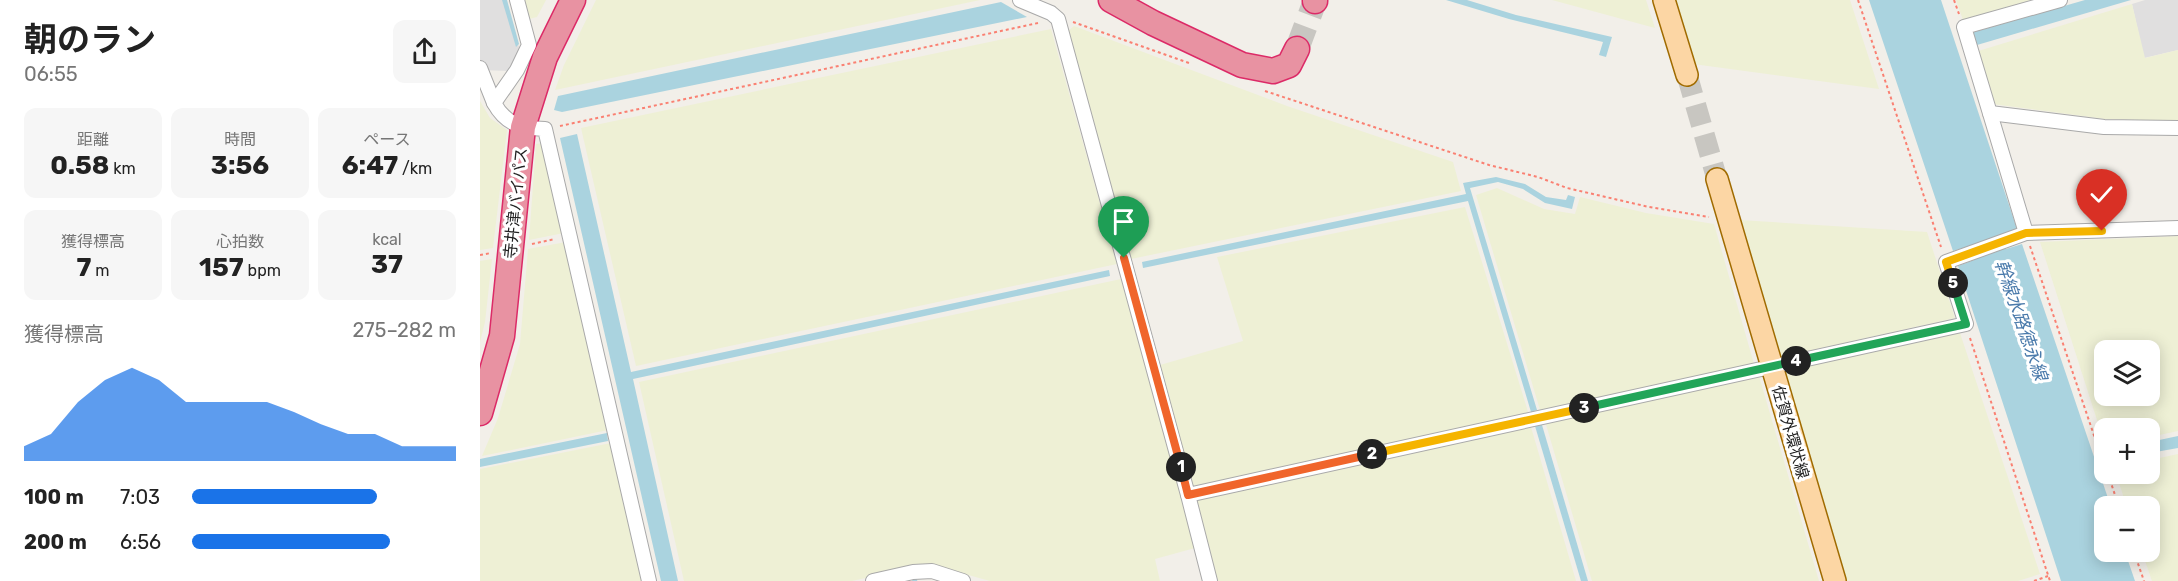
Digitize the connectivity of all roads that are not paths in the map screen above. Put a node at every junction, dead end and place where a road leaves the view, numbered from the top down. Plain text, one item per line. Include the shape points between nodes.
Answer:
1 (518, 0) edge
2 (573, 0) edge
3 (1020, 0) edge
4 (1111, 0) edge
5 (1664, 0) edge
6 (2060, 0) edge
7 (1297, 49) tunnel mouth
8 (480, 68) edge
9 (1687, 75) tunnel mouth
10 (494, 103) junction
11 (1990, 113) junction
12 (534, 128) junction
13 (2178, 128) edge
14 (1717, 179) tunnel mouth
15 (2178, 228) edge
16 (2026, 233) junction
17 (1772, 367) junction
18 (480, 413) edge
19 (1188, 495) junction
20 (649, 581) edge
21 (873, 581) edge
22 (963, 581) edge
23 (1210, 581) edge
24 (1835, 581) edge

1 - 10 street via 529,45
2 - 12 highway, 寺井津バイパス via 545,57
3 - 19 street via 1051,12 1058,19
4 - 7 highway via 1242,65 1274,71 1289,65
5 - 9 main road
6 - 11 street via 1964,27
8 - 10 street
10 - 12 street via 501,116 512,123
11 - 13 street via 2104,128
11 - 16 street
12 - 18 highway, 寺井津バイパス via 502,336
12 - 20 street
14 - 17 main road, 佐賀外環状線
15 - 16 street
16 - 17 street via 1946,262 1966,324
17 - 19 street
17 - 24 main road, 佐賀外環状線
19 - 23 street
21 - 22 street via 932,571

